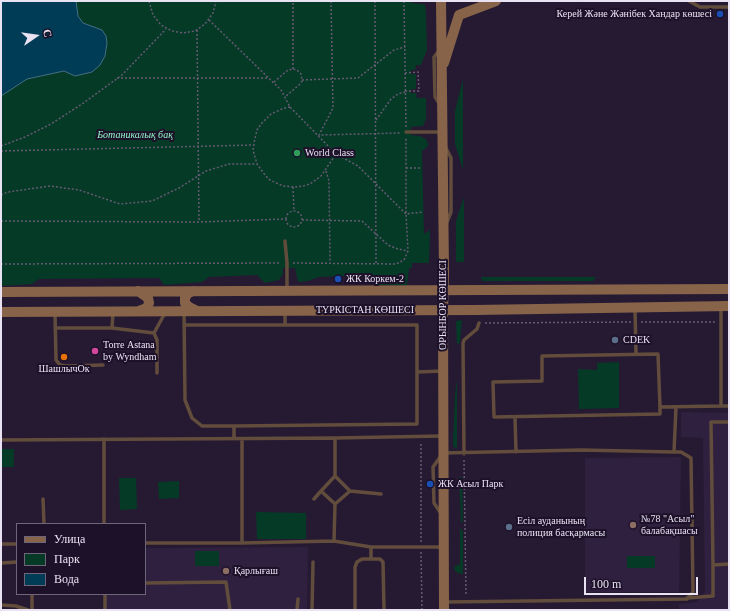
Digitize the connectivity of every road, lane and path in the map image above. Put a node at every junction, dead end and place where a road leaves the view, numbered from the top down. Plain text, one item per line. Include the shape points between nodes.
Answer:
1 (149, 1) edge
2 (216, 1) edge
3 (293, 1) edge
4 (331, 1) edge
5 (375, 1) edge
6 (441, 1) edge
7 (496, 1) edge
8 (689, 1) edge
9 (729, 7) edge
10 (209, 20) junction
11 (166, 29) junction
12 (197, 30) junction
13 (405, 47) dead end
14 (441, 48) junction
15 (375, 65) junction
16 (293, 69) junction
17 (442, 71) junction
18 (405, 73) dead end
19 (117, 78) junction
20 (197, 78) junction
21 (269, 78) junction
22 (332, 79) junction
23 (302, 80) junction
24 (273, 82) junction
25 (285, 98) junction
26 (290, 107) junction
27 (442, 110) junction
28 (375, 121) junction
29 (406, 132) joint
30 (375, 133) junction
31 (318, 135) junction
32 (442, 137) junction
33 (254, 145) junction
34 (1, 146) edge
35 (198, 147) junction
36 (1, 151) edge
37 (336, 154) junction
38 (257, 164) junction
39 (406, 168) dead end
40 (422, 168) dead end
41 (326, 171) junction
42 (199, 175) junction
43 (375, 183) junction
44 (293, 187) junction
45 (1, 195) edge
46 (294, 211) junction
47 (423, 212) dead end
48 (285, 218) junction
49 (302, 220) junction
50 (1, 221) edge
51 (330, 221) junction
52 (199, 222) junction
53 (376, 233) junction
54 (285, 240) dead end
55 (287, 263) junction
56 (330, 263) junction
57 (1, 264) edge
58 (376, 264) junction
59 (443, 290) junction
60 (729, 290) edge
61 (194, 291) junction
62 (287, 291) junction
63 (1, 292) edge
64 (138, 292) junction
65 (725, 306) edge
66 (635, 308) junction
67 (443, 310) junction
68 (113, 311) junction
69 (139, 311) junction
70 (166, 311) junction
71 (184, 311) junction
72 (198, 311) junction
73 (285, 311) junction
74 (1, 312) edge
75 (55, 312) junction
76 (635, 322) junction
77 (721, 322) junction
78 (479, 323) joint
79 (184, 325) junction
80 (285, 325) junction
81 (55, 328) junction
82 (112, 328) junction
83 (154, 333) junction
84 (636, 354) junction
85 (103, 365) dead end
86 (443, 371) junction
87 (417, 372) junction
88 (156, 373) dead end
89 (721, 406) junction
90 (729, 406) edge
91 (660, 407) junction
92 (676, 407) junction
93 (515, 417) junction
94 (729, 422) edge
95 (234, 426) junction
96 (422, 436) junction
97 (443, 436) junction
98 (336, 438) junction
99 (104, 439) junction
100 (234, 439) junction
101 (242, 439) junction
102 (1, 440) edge
103 (516, 452) junction
104 (674, 452) junction
105 (443, 453) junction
106 (464, 455) junction
107 (336, 476) junction
108 (321, 491) junction
109 (350, 491) junction
110 (382, 494) dead end
111 (43, 499) dead end
112 (314, 500) dead end
113 (334, 504) junction
114 (44, 523) edge
115 (104, 523) edge
116 (334, 541) junction
117 (146, 543) edge
118 (242, 543) junction
119 (1, 544) edge
120 (16, 544) edge
121 (371, 547) junction
122 (421, 547) junction
123 (444, 547) junction
124 (371, 559) junction
125 (16, 562) edge
126 (313, 562) dead end
127 (1, 563) edge
128 (729, 564) edge
129 (713, 565) junction
130 (146, 583) edge
131 (32, 595) edge
132 (105, 595) edge
133 (687, 598) junction
134 (298, 600) dead end
135 (466, 601) junction
136 (1, 605) edge
137 (444, 606) edge
138 (28, 610) edge
139 (32, 610) edge
140 (105, 610) edge
141 (230, 610) edge
142 (297, 610) edge
143 (312, 610) edge
144 (354, 610) edge
145 (384, 610) edge
146 (422, 610) edge

1 - 11 path via 153,15
2 - 10 path
3 - 16 path
4 - 22 path
5 - 15 path
6 - 14 main road, ОРЫНБОР КӨШЕСІ
7 - 17 main road via 459,16
8 - 9 lane via 700,7
10 - 12 path
10 - 21 path
11 - 12 path via 183,33
11 - 19 path
12 - 20 path
13 - 15 path via 394,50
14 - 17 main road, ОРЫНБОР КӨШЕСІ
14 - 27 lane via 434,57 434,65 435,97
15 - 22 path via 358,78
15 - 28 path
16 - 23 path via 301,74
16 - 24 path
17 - 27 main road, ОРЫНБОР КӨШЕСІ
18 - 28 path via 418,72 419,91 398,94 391,99
19 - 20 path
19 - 34 path via 51,124
20 - 21 path
20 - 35 path
21 - 24 path
22 - 23 path
22 - 31 path via 333,108
23 - 25 path
24 - 25 path
25 - 26 path
26 - 31 path
26 - 33 path via 266,118 257,130
27 - 32 main road, ОРЫНБОР КӨШЕСІ
28 - 30 path
29 - 30 path
29 - 32 lane
30 - 31 path
30 - 43 path
31 - 37 path
32 - 59 main road, ОРЫНБОР КӨШЕСІ
33 - 35 path
33 - 38 path
35 - 36 path
35 - 42 path
37 - 41 path
37 - 43 path via 358,166
38 - 42 path via 229,164 206,170
38 - 44 path via 270,180 282,186
39 - 40 path
41 - 44 path via 310,184
41 - 51 path via 329,181
42 - 45 path via 152,201 120,204 79,190 50,186
42 - 52 path
43 - 47 path via 406,214
43 - 53 path
44 - 46 path
46 - 48 path via 288,213
46 - 49 path via 300,214
48 - 49 path via 287,224 294,228 299,226
48 - 52 path
49 - 51 path
50 - 52 path
51 - 53 path via 362,221
51 - 56 path
53 - 58 path
53 - 58 path via 388,245 408,251 404,260 396,264
54 - 55 lane
55 - 56 path
55 - 57 path
55 - 62 lane
56 - 58 path
59 - 60 main road, ТҮРКІСТАН КӨШЕСІ
59 - 62 main road, ТҮРКІСТАН КӨШЕСІ
59 - 67 main road, ОРЫНБОР КӨШЕСІ
61 - 62 main road, ТҮРКІСТАН КӨШЕСІ
61 - 64 main road, ТҮРКІСТАН КӨШЕСІ
61 - 72 main road via 188,293 185,302
63 - 64 main road, ТҮРКІСТАН КӨШЕСІ
64 - 69 main road via 148,298 149,303 147,308
65 - 66 main road, ТҮРКІСТАН КӨШЕСІ
65 - 77 lane
66 - 67 main road, ТҮРКІСТАН КӨШЕСІ
66 - 76 lane
67 - 73 main road, ТҮРКІСТАН КӨШЕСІ
67 - 86 main road, ОРЫНБОР КӨШЕСІ
68 - 69 main road, ТҮРКІСТАН КӨШЕСІ
68 - 75 main road, ТҮРКІСТАН КӨШЕСІ
68 - 82 lane
69 - 70 main road, ТҮРКІСТАН КӨШЕСІ
70 - 71 main road, ТҮРКІСТАН КӨШЕСІ
70 - 83 lane
71 - 72 main road, ТҮРКІСТАН КӨШЕСІ
71 - 79 lane
72 - 73 main road, ТҮРКІСТАН КӨШЕСІ
73 - 80 lane
74 - 75 main road, ТҮРКІСТАН КӨШЕСІ
75 - 81 lane
76 - 77 path
76 - 78 path
76 - 84 lane
77 - 89 lane
78 - 106 lane via 477,329 463,343
79 - 80 lane
79 - 95 lane via 185,400 192,418 202,426
80 - 87 lane via 418,325
81 - 82 lane
81 - 85 lane via 56,360 60,365
82 - 83 lane
83 - 88 lane via 157,340
84 - 91 lane via 658,354
84 - 93 lane via 542,356 542,381 493,382 494,418
86 - 87 lane
86 - 97 main road, ОРЫНБОР КӨШЕСІ
87 - 95 lane via 417,424
89 - 90 lane
89 - 92 lane
91 - 92 lane
91 - 93 lane via 660,414
92 - 104 lane
93 - 103 lane
94 - 129 lane via 711,422
95 - 100 lane
96 - 97 lane
96 - 98 lane
96 - 122 path
97 - 105 main road, ОРЫНБОР КӨШЕСІ
98 - 101 lane
98 - 107 lane
99 - 100 lane
99 - 102 lane
99 - 115 lane
100 - 101 lane
101 - 118 lane
103 - 104 lane
103 - 106 lane
104 - 133 lane via 681,452 691,458 693,592
105 - 106 lane
105 - 123 main road, ОРЫНБОР КӨШЕСІ
106 - 135 path
107 - 108 lane
107 - 109 lane
108 - 112 lane
108 - 113 lane
109 - 110 lane
109 - 113 lane
111 - 114 lane
113 - 116 lane
116 - 118 lane
116 - 121 lane
117 - 118 lane
119 - 120 lane
121 - 122 lane
121 - 124 lane
122 - 123 lane
122 - 146 path
123 - 137 main road, ОРЫНБОР КӨШЕСІ
124 - 144 lane via 357,562 355,567
124 - 145 lane via 380,559 383,562
125 - 127 lane
126 - 143 lane
128 - 129 lane
129 - 133 lane via 713,596
130 - 141 lane via 226,582
131 - 139 lane
132 - 140 lane
133 - 135 lane
134 - 142 lane
135 - 137 lane
136 - 138 lane

